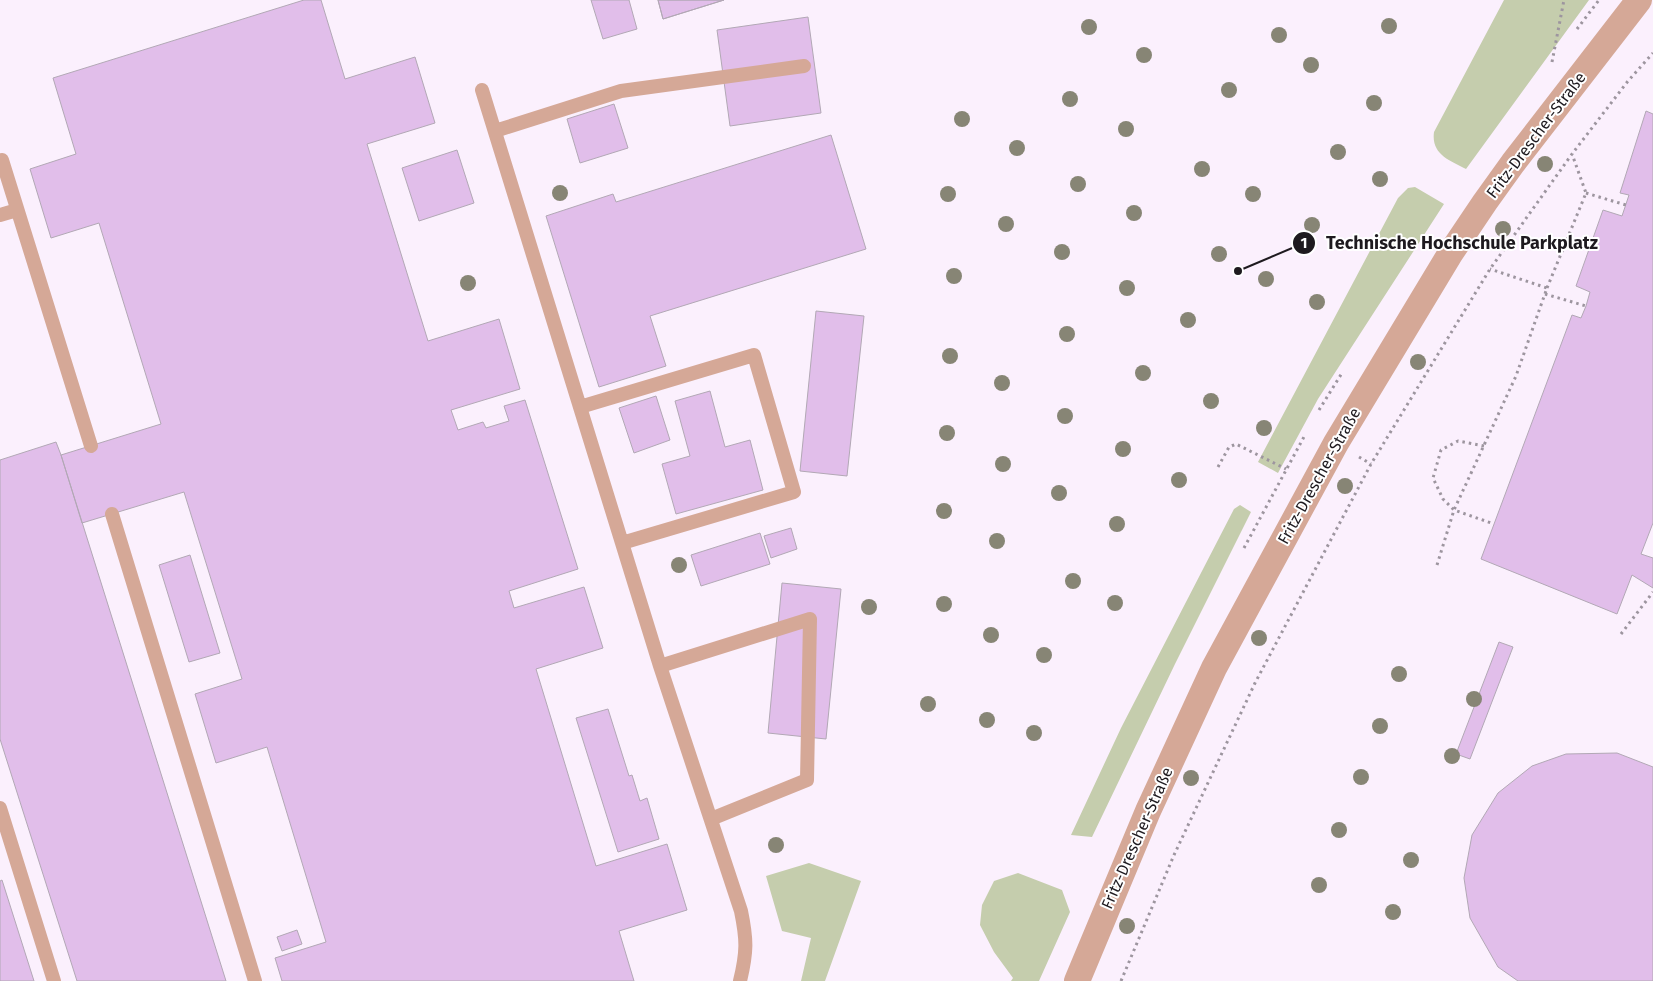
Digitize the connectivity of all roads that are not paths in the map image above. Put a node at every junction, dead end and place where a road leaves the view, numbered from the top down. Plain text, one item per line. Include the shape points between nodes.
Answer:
1 (1641, 5) edge
2 (804, 66) dead end
3 (482, 90) dead end
4 (494, 131) junction
5 (2, 160) dead end
6 (18, 210) junction
7 (0, 215) edge
8 (580, 407) junction
9 (91, 446) dead end
10 (112, 514) dead end
11 (622, 543) junction
12 (660, 666) junction
13 (0, 808) edge
14 (711, 819) junction
15 (54, 981) edge
16 (256, 981) edge
17 (740, 981) edge
18 (1077, 981) edge

1 - 18 street, Fritz-Drescher-Straße via 1485,202 1336,443 1214,668 1148,811
2 - 4 lane via 621,91
3 - 4 lane
4 - 8 lane
5 - 6 lane
6 - 7 lane
6 - 9 lane
8 - 11 lane
8 - 11 lane via 754,355 794,492
10 - 16 lane
11 - 12 lane
12 - 14 lane
12 - 14 lane via 810,619 807,780
13 - 15 lane
14 - 17 lane via 746,935 746,958

